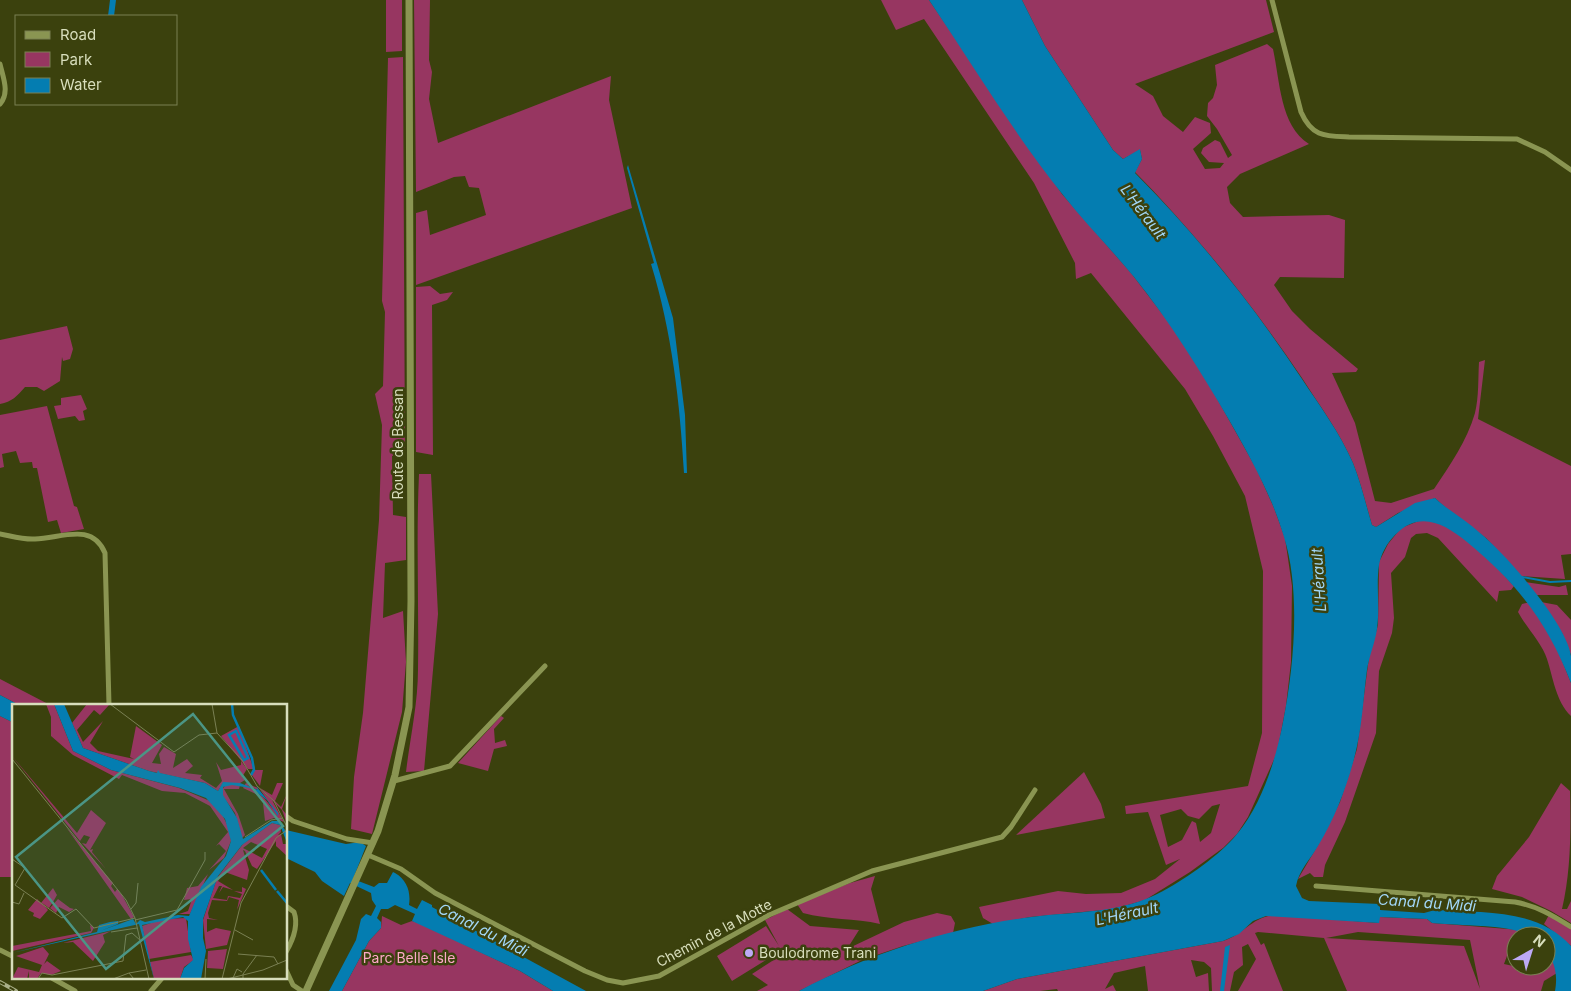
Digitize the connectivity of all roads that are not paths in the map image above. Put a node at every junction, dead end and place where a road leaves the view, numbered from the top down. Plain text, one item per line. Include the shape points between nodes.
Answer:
1 (409, 0) edge
2 (1272, 0) edge
3 (0, 64) edge
4 (0, 104) edge
5 (1571, 170) edge
6 (0, 534) edge
7 (545, 666) dead end
8 (109, 704) edge
9 (395, 778) junction
10 (1035, 790) dead end
11 (288, 817) edge
12 (373, 843) junction
13 (368, 855) junction
14 (1316, 886) dead end
15 (288, 908) edge
16 (1571, 927) edge
17 (288, 949) edge
18 (0, 950) edge
19 (12, 956) edge
20 (288, 974) edge
21 (52, 978) edge
22 (162, 978) edge
23 (75, 991) edge
24 (151, 991) edge
25 (304, 991) edge

1 - 9 main road, Route de Bessan via 410,688
2 - 5 street via 1301,112 1305,121 1323,136 1517,139 1545,152
3 - 4 street via 6,87
6 - 8 street via 34,540 71,534 89,535 100,541 105,553
7 - 9 street via 450,766
9 - 12 main road, Route de Bessan
10 - 13 street, Chemin de la Motte via 1002,837 872,871 769,915 668,972 632,983 615,982 585,971 435,892 401,869
11 - 12 street via 347,839
12 - 13 main road, Route de Bessan
13 - 25 main road, Route de Bessan
14 - 16 street via 1514,902 1549,912
15 - 17 street via 294,912 296,920 293,940
18 - 19 street
20 - 25 street via 293,985
21 - 23 street
22 - 24 street

